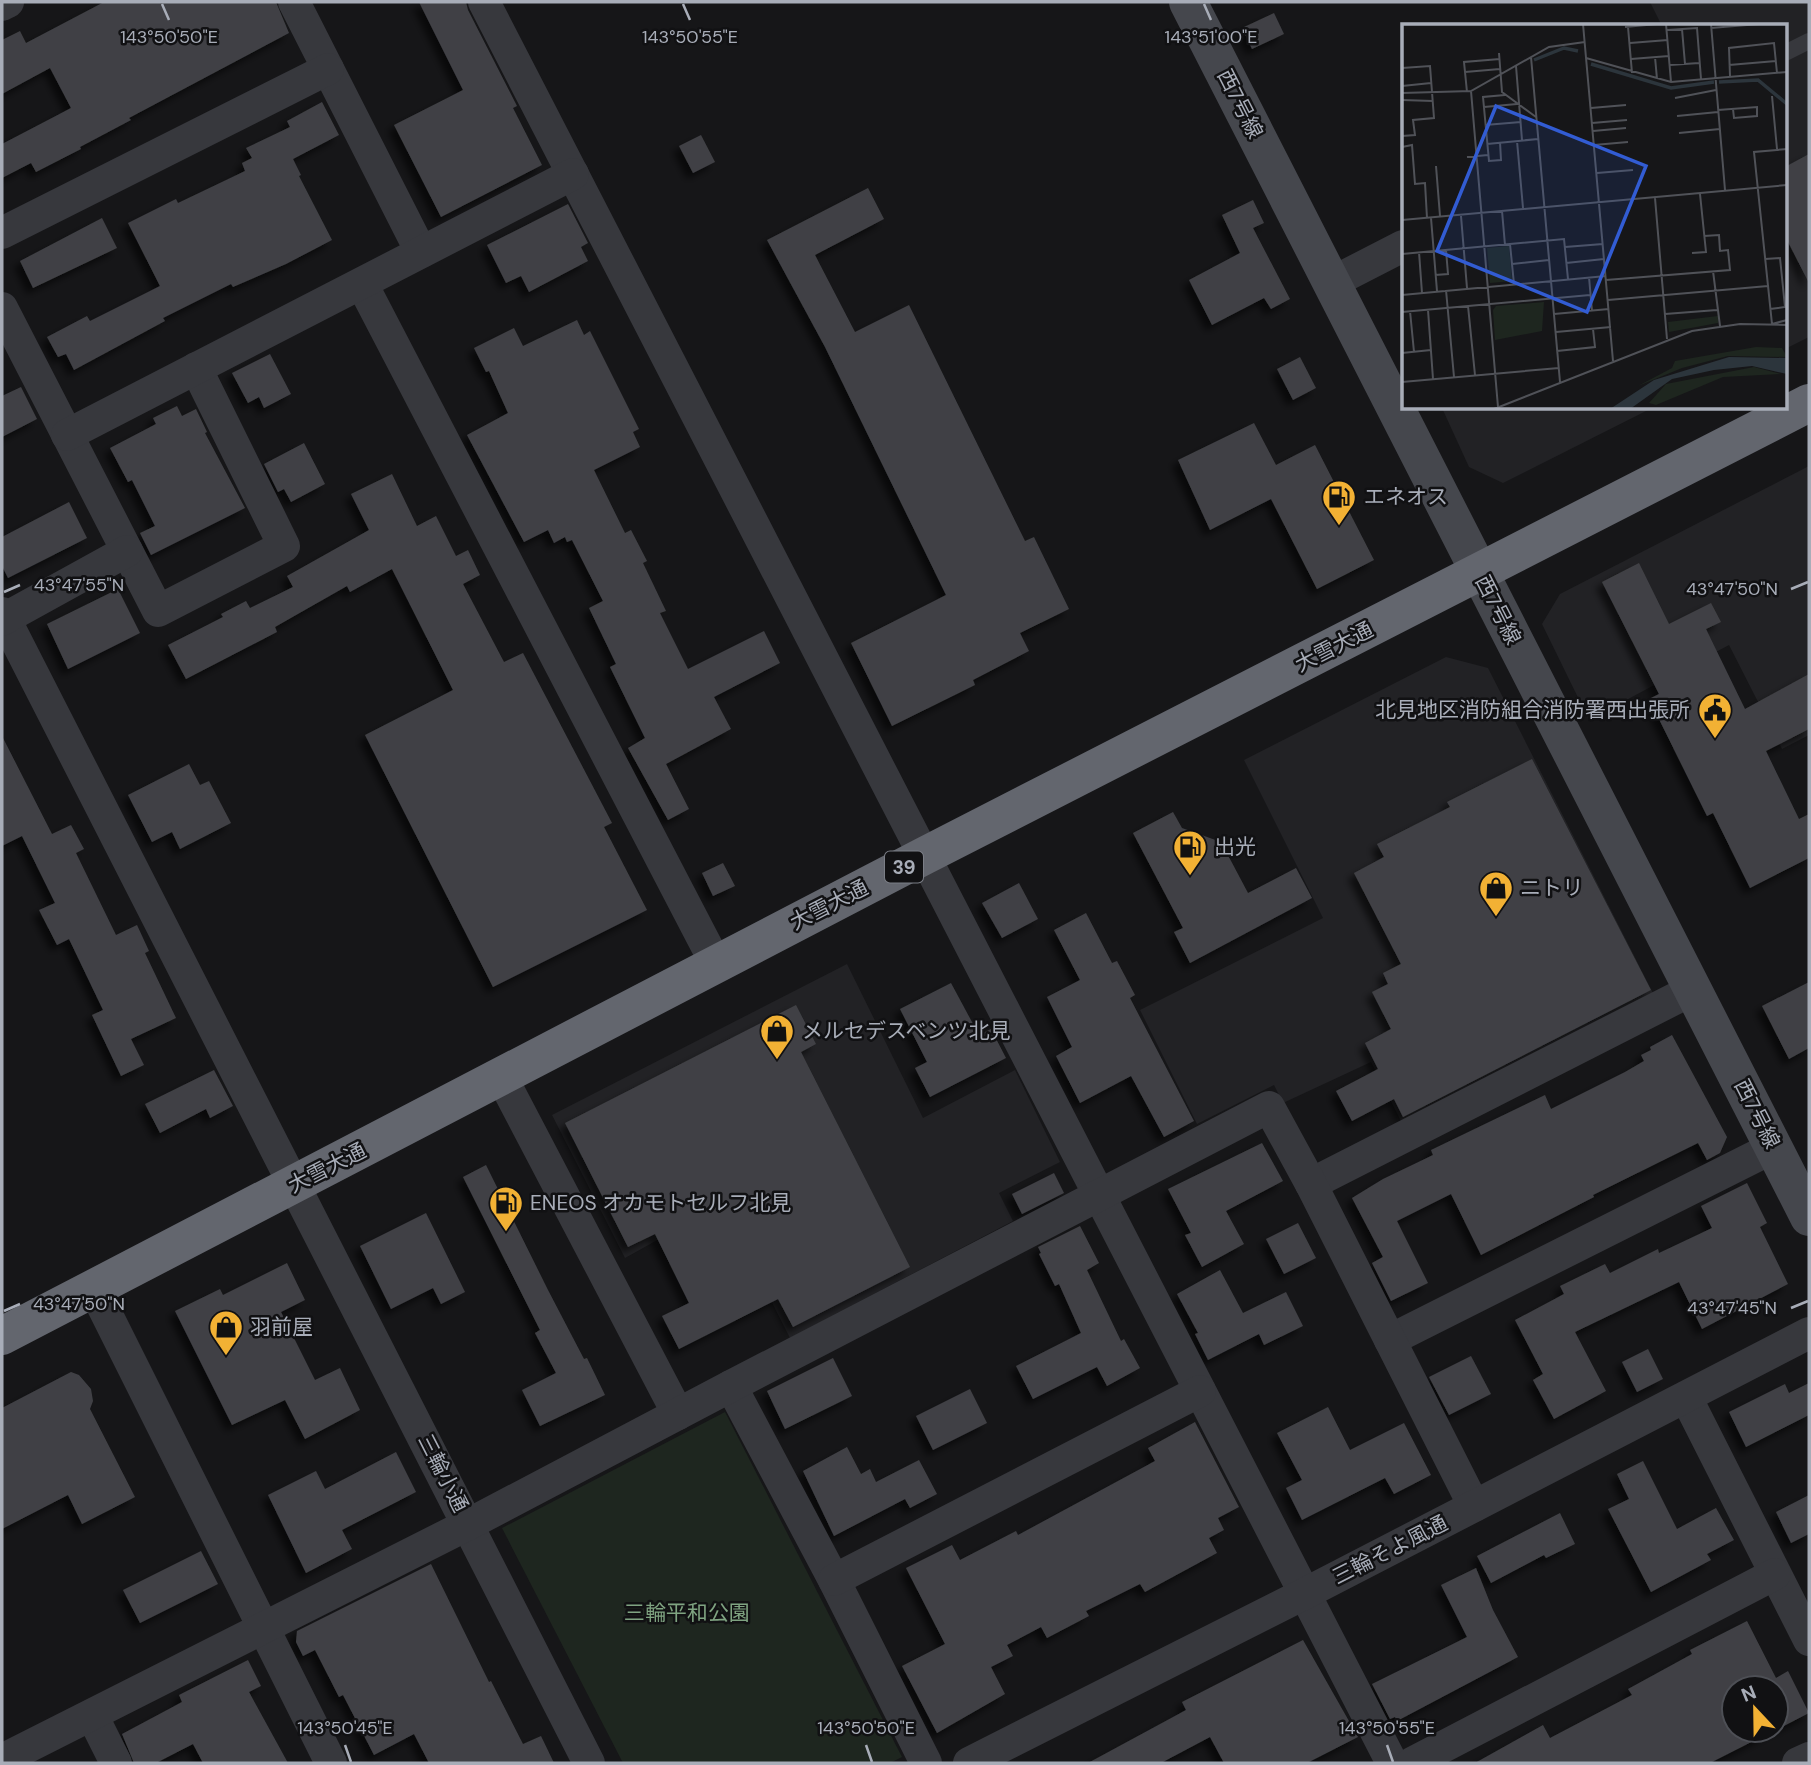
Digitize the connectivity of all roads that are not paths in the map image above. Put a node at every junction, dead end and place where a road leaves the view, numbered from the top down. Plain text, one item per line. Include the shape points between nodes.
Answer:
1 (8, 2) edge
2 (294, 2) edge
3 (484, 2) edge
4 (1188, 2) edge
5 (2, 5) edge
6 (1809, 41) edge
7 (1786, 52) edge
8 (328, 69) junction
9 (573, 174) junction
10 (2, 233) edge
11 (1402, 247) edge
12 (421, 251) junction
13 (1331, 283) junction
14 (362, 284) junction
15 (2, 307) edge
16 (196, 368) junction
17 (1809, 403) edge
18 (67, 435) junction
19 (127, 551) junction
20 (1479, 573) junction
21 (3, 617) edge
22 (924, 856) junction
23 (716, 964) junction
24 (1694, 989) junction
25 (502, 1078) junction
26 (1774, 1147) junction
27 (1311, 1184) junction
28 (293, 1185) junction
29 (1099, 1197) junction
30 (1809, 1217) edge
31 (94, 1289) junction
32 (1809, 1333) edge
33 (2, 1336) edge
34 (1390, 1340) junction
35 (730, 1386) junction
36 (1200, 1391) junction
37 (1686, 1398) junction
38 (678, 1414) junction
39 (1474, 1506) junction
40 (469, 1524) junction
41 (1776, 1573) junction
42 (834, 1580) junction
43 (1306, 1593) junction
44 (263, 1627) junction
45 (1809, 1640) edge
46 (92, 1715) junction
47 (1809, 1758) edge
48 (2, 1760) edge
49 (116, 1763) edge
50 (331, 1763) edge
51 (589, 1763) edge
52 (926, 1763) edge
53 (969, 1763) edge
54 (1392, 1763) edge
55 (1412, 1763) edge
56 (1798, 1763) edge

1 - 5 street
2 - 8 street
3 - 9 street
4 - 13 street, 西7号線
6 - 7 lane
8 - 10 street
8 - 12 street
9 - 12 street
9 - 22 street
11 - 13 street
12 - 14 street
13 - 20 street, 西7号線
14 - 16 street
14 - 23 street
15 - 18 street
16 - 18 street
16 - 19 street via 284,545 159,611
17 - 20 highway, 大雪大通 / 39
18 - 19 street
19 - 21 street
20 - 22 highway, 大雪大通 / 39
20 - 24 street, 西7号線
21 - 28 street, 三輪小通
22 - 23 highway, 大雪大通 / 39
22 - 29 street
23 - 25 highway, 大雪大通 / 39
24 - 26 street, 西7号線
24 - 27 street
25 - 28 highway, 大雪大通 / 39
25 - 38 street
26 - 30 street, 西7号線
26 - 34 street
27 - 29 street via 1269,1107
27 - 34 street
28 - 31 highway, 大雪大通 / 39
28 - 40 street, 三輪小通
29 - 35 street
29 - 36 street
31 - 33 highway, 大雪大通 / 39
31 - 44 street
32 - 37 street, 三輪そよ風通
34 - 39 street
35 - 38 street
35 - 42 street
36 - 42 street
36 - 43 street
37 - 39 street, 三輪そよ風通
37 - 41 street
38 - 40 street
39 - 43 street, 三輪そよ風通
40 - 44 street
40 - 51 street, 三輪小通
41 - 45 street
41 - 55 street
42 - 52 street
43 - 53 street, 三輪そよ風通
43 - 54 street
44 - 46 street
44 - 50 street
46 - 48 street
46 - 49 street
47 - 56 street

